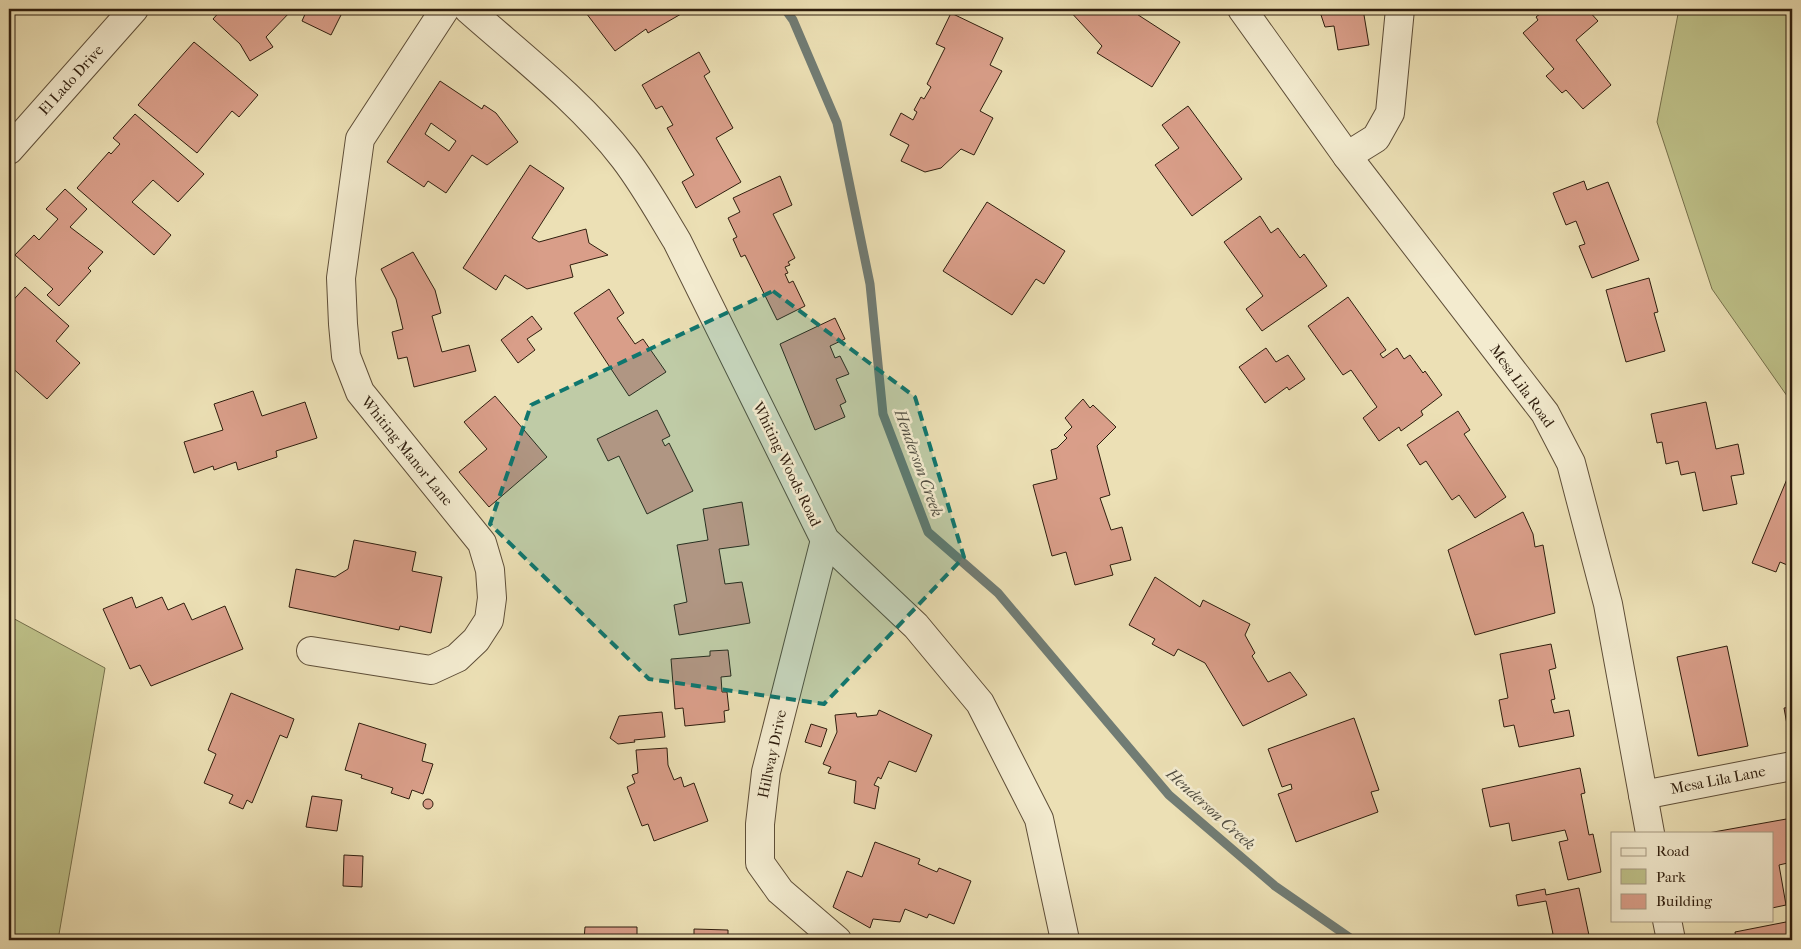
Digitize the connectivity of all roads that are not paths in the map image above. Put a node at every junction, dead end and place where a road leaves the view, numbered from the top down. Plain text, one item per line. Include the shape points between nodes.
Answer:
1 (134, 9) edge
2 (445, 9) edge
3 (468, 9) edge
4 (1242, 9) edge
5 (1400, 9) edge
6 (9, 150) edge
7 (1347, 156) junction
8 (825, 540) junction
9 (311, 651) dead end
10 (1792, 766) edge
11 (1643, 795) junction
12 (1650, 832) edge
13 (1667, 922) edge
14 (837, 940) edge
15 (1065, 940) edge
16 (1671, 940) edge

1 - 6 street, El Lado Drive
2 - 9 street, Whiting Manor Lane via 360,139 341,278 343,324 346,356 360,392 482,543 490,570 492,598 489,620 476,640 458,658 431,670
3 - 8 street, Whiting Woods Road via 573,101 624,157 652,198 677,241
4 - 7 street, Mesa Lila Road
5 - 7 street via 1390,113 1376,138
7 - 11 street, Mesa Lila Road via 1545,413 1571,463 1608,604
8 - 14 street, Hillway Drive via 766,772 760,824 760,863 780,891
8 - 15 street, Whiting Woods Road via 916,626 980,703 1039,820
10 - 11 street, Mesa Lila Lane
11 - 12 street, Mesa Lila Road
13 - 16 street

